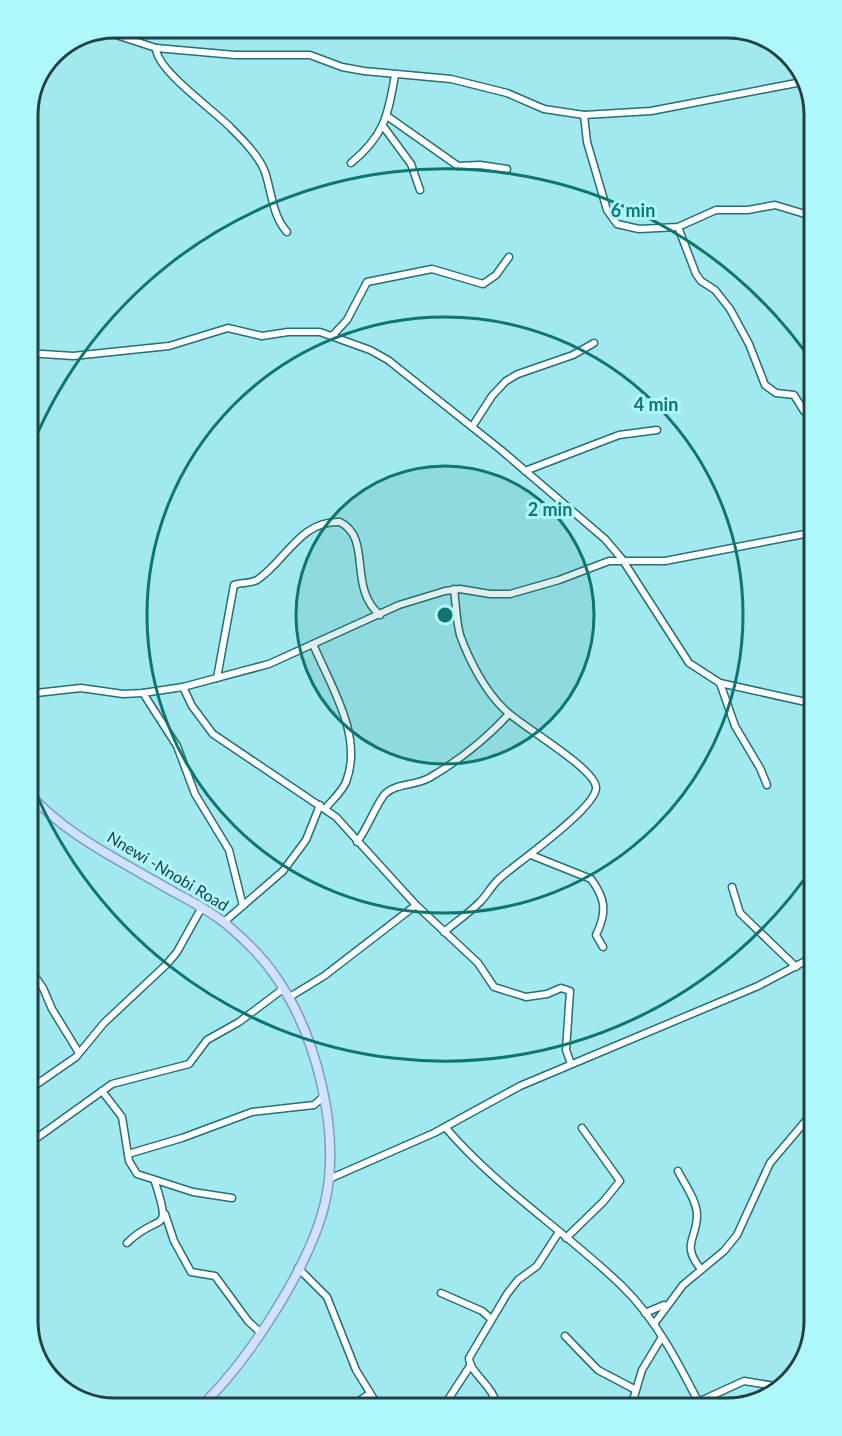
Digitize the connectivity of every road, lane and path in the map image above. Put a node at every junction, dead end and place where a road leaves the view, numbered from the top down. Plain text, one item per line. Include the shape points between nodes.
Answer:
1 (125, 38) edge
2 (156, 48) junction
3 (395, 75) junction
4 (798, 83) edge
5 (584, 115) junction
6 (387, 117) junction
7 (384, 126) junction
8 (351, 163) dead end
9 (507, 169) dead end
10 (420, 190) dead end
11 (804, 214) edge
12 (678, 226) junction
13 (287, 232) dead end
14 (509, 257) dead end
15 (333, 335) junction
16 (594, 343) dead end
17 (38, 354) edge
18 (804, 411) edge
19 (472, 427) junction
20 (657, 430) dead end
21 (525, 471) junction
22 (804, 534) edge
23 (622, 559) junction
24 (454, 589) junction
25 (380, 615) junction
26 (313, 644) junction
27 (217, 678) junction
28 (720, 683) junction
29 (183, 687) junction
30 (38, 693) edge
31 (143, 693) junction
32 (804, 702) edge
33 (509, 714) junction
34 (767, 785) dead end
35 (38, 802) edge
36 (323, 807) junction
37 (357, 842) junction
38 (531, 855) junction
39 (732, 887) dead end
40 (416, 905) junction
41 (243, 906) junction
42 (202, 907) junction
43 (224, 922) junction
44 (444, 932) junction
45 (603, 947) dead end
46 (804, 962) edge
47 (796, 967) junction
48 (38, 981) edge
49 (283, 989) junction
50 (288, 998) junction
51 (79, 1053) junction
52 (571, 1064) junction
53 (38, 1083) edge
54 (102, 1091) junction
55 (324, 1097) junction
56 (804, 1123) edge
57 (445, 1127) junction
58 (582, 1128) dead end
59 (38, 1137) edge
60 (128, 1154) junction
61 (678, 1171) dead end
62 (329, 1179) junction
63 (155, 1182) junction
64 (232, 1198) dead end
65 (165, 1214) junction
66 (560, 1232) junction
67 (566, 1238) junction
68 (127, 1243) dead end
69 (298, 1268) junction
70 (700, 1268) junction
71 (441, 1293) dead end
72 (667, 1303) junction
73 (645, 1313) junction
74 (490, 1318) junction
75 (654, 1324) junction
76 (261, 1333) junction
77 (565, 1336) dead end
78 (662, 1337) junction
79 (470, 1365) junction
80 (771, 1385) edge
81 (636, 1389) junction
82 (369, 1394) junction
83 (209, 1398) edge
84 (363, 1398) edge
85 (372, 1398) edge
86 (449, 1398) edge
87 (495, 1398) edge
88 (632, 1398) edge
89 (696, 1398) edge
90 (707, 1398) edge

1 - 2 street
2 - 3 street via 235,55 310,55 342,67
2 - 13 street via 167,69 231,128 261,163 276,216
3 - 5 street via 476,84 544,109
3 - 6 street
4 - 5 street via 651,111
5 - 12 street via 596,178 611,218 624,227
6 - 7 street
6 - 9 street via 458,166
7 - 8 street via 372,144
7 - 10 street via 411,164
11 - 12 street via 775,205 716,210
12 - 18 street via 696,274 730,309 765,386 776,393 794,395
14 - 15 street via 496,275 483,284 432,269 367,282 347,320
15 - 17 street via 304,331 262,336 228,328 169,346 73,356
15 - 19 street via 388,360
16 - 19 street via 506,381
19 - 21 street
20 - 21 street via 619,435
21 - 23 street via 605,539
22 - 23 street via 665,561
23 - 24 street via 510,594
23 - 28 street via 689,663
24 - 25 street via 418,598
24 - 33 street via 460,633 466,647 485,685
25 - 26 street
25 - 27 street via 368,602 354,533 340,522 324,524 298,538 254,581 234,585
26 - 27 street via 269,664
26 - 36 street via 337,695 351,744 346,782
27 - 29 street
28 - 32 street
28 - 34 street via 735,726
29 - 31 street
29 - 36 street via 213,734
30 - 31 street via 81,688
31 - 41 street via 177,746 195,794 229,850
33 - 37 street via 437,773 420,782 393,788
33 - 38 street via 566,755 591,777 597,788 584,807
35 - 42 main road, Nnewi -Nnobi Road via 65,826
36 - 37 street
36 - 41 street via 306,840 283,871
37 - 40 street
38 - 44 street via 499,879 482,901
38 - 45 street via 591,879 606,907 596,935
39 - 47 street via 740,913
40 - 44 street
40 - 50 street via 324,976
41 - 43 street
42 - 43 main road, Nnewi -Nnobi Road
42 - 51 street via 177,952
43 - 49 main road, Nnewi -Nnobi Road via 253,948
44 - 52 street via 478,963 494,987 537,997 561,988 570,991 566,1050
46 - 47 street
47 - 52 street
48 - 51 street
49 - 50 main road, Nnewi -Nnobi Road
49 - 54 street via 207,1040 189,1064 112,1084
50 - 55 main road, Nnewi -Nnobi Road via 310,1045
51 - 53 street
52 - 57 street via 520,1086
54 - 59 street
54 - 60 street via 122,1117
55 - 60 street via 314,1105 252,1112
55 - 62 main road, Nnewi -Nnobi Road via 331,1134
56 - 70 street via 770,1163 737,1235 724,1251
57 - 62 street
57 - 66 street via 468,1154
58 - 67 street via 620,1180
60 - 63 street via 137,1174
61 - 70 street via 697,1215 689,1243
62 - 69 main road, Nnewi -Nnobi Road via 315,1235
63 - 64 street
63 - 65 street
65 - 68 street via 161,1222 147,1227
65 - 76 street via 190,1272 215,1276 248,1322
66 - 67 street
66 - 74 street via 537,1266 518,1280
67 - 73 street via 623,1287
69 - 76 main road, Nnewi -Nnobi Road
69 - 82 street via 327,1297
70 - 72 street
71 - 74 street
72 - 73 street
72 - 75 street
73 - 75 street
74 - 79 street via 469,1358
75 - 78 street
76 - 83 main road, Nnewi -Nnobi Road via 232,1374
77 - 81 street via 598,1370
78 - 81 street via 642,1370
78 - 89 street
79 - 86 street
79 - 87 street
80 - 90 street via 744,1381
81 - 88 street
82 - 84 street
82 - 85 street

